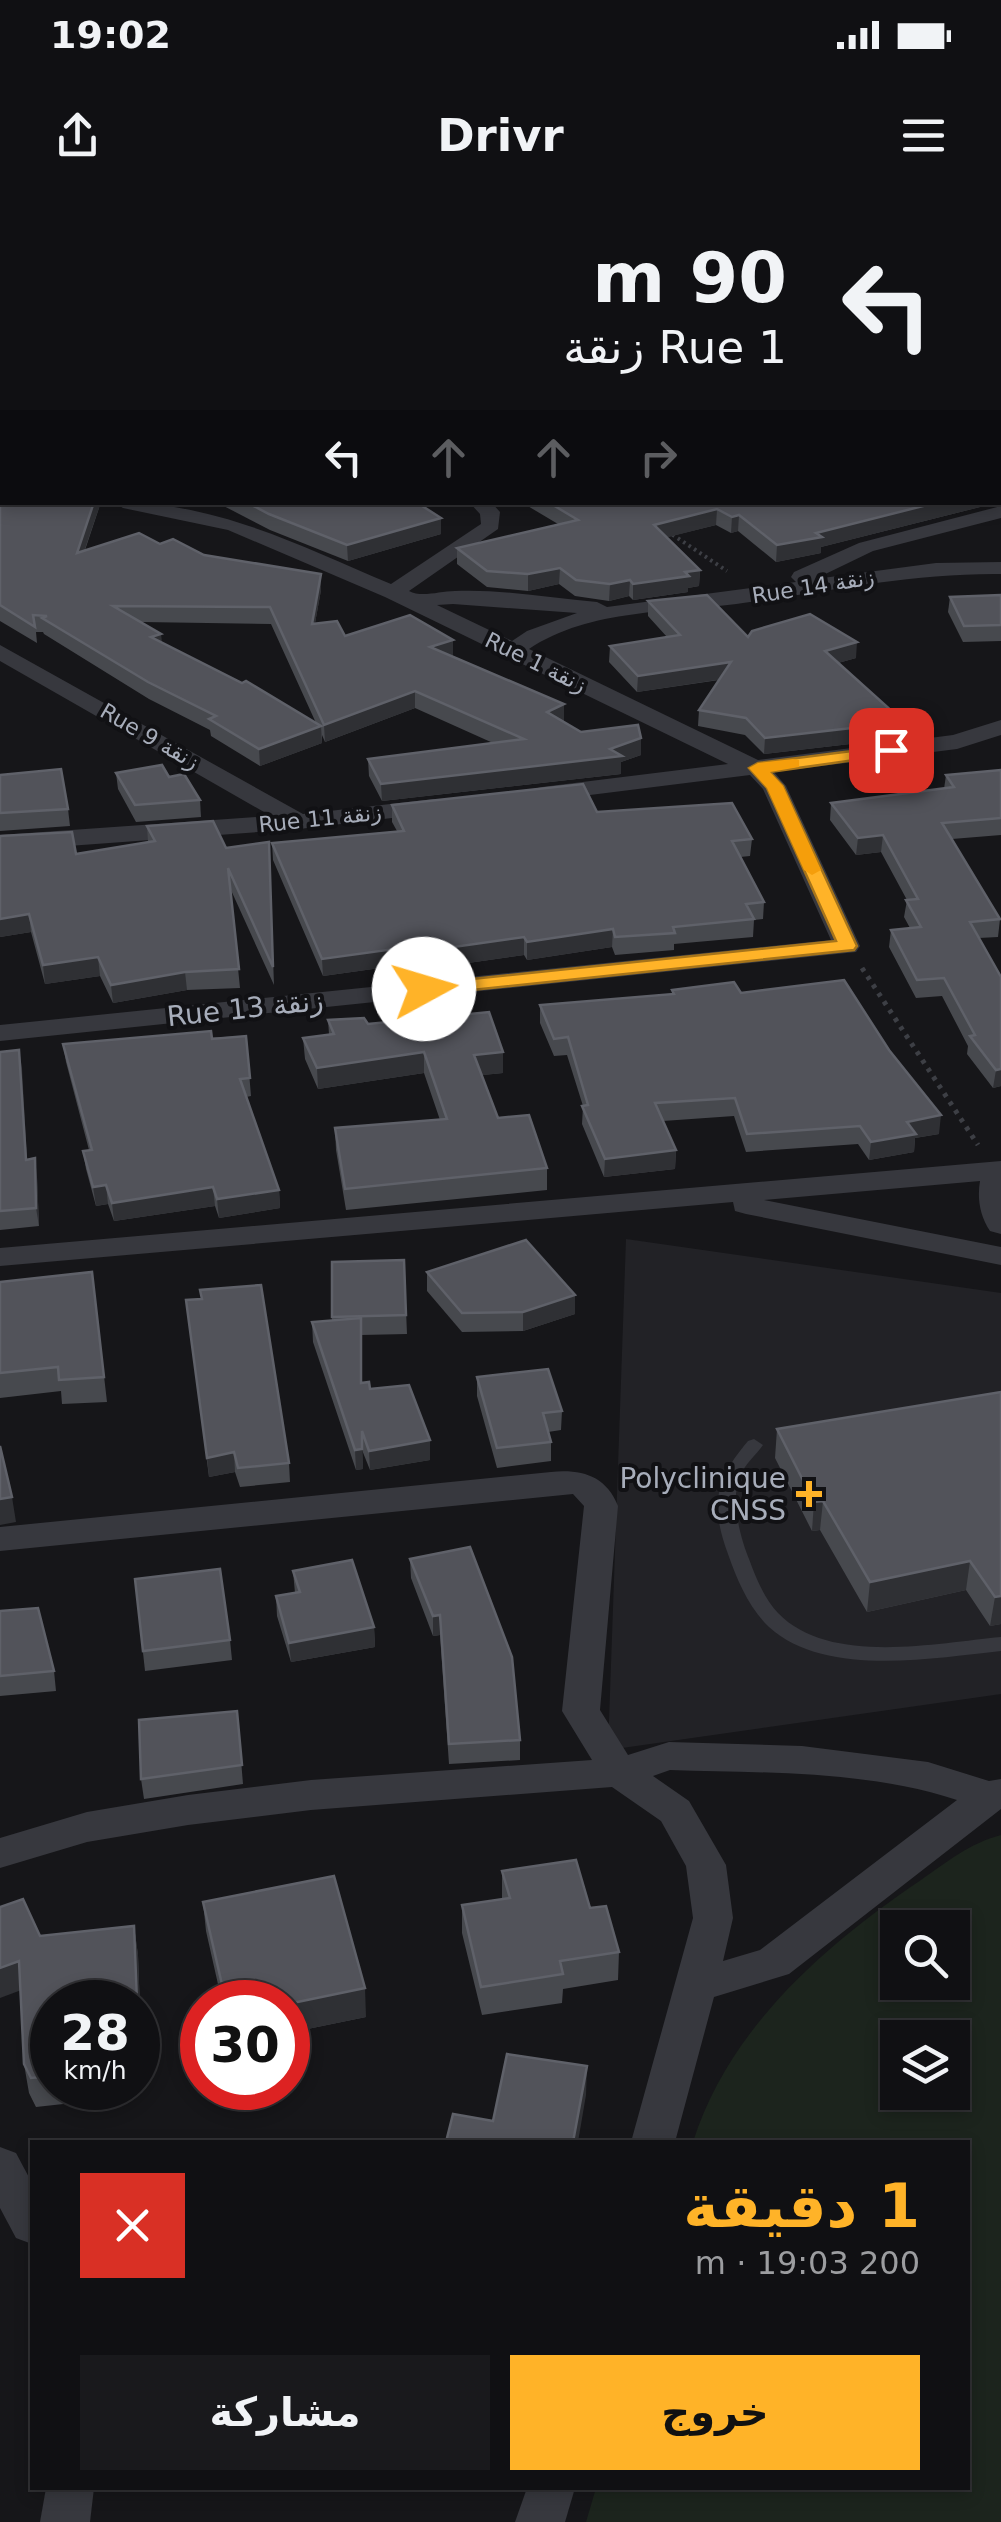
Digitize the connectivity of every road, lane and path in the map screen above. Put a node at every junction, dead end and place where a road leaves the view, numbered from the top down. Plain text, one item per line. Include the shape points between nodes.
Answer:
1 (137, 505) edge
2 (482, 505) edge
3 (1001, 512) edge
4 (665, 530) edge
5 (866, 547) junction
6 (1001, 568) edge
7 (909, 572) junction
8 (784, 590) junction
9 (393, 592) junction
10 (761, 594) junction
11 (414, 603) junction
12 (626, 612) junction
13 (513, 650) junction
14 (0, 652) edge
15 (1001, 727) edge
16 (958, 742) junction
17 (1001, 753) edge
18 (758, 768) junction
19 (509, 798) edge
20 (452, 804) edge
21 (299, 822) junction
22 (0, 844) edge
23 (847, 946) junction
24 (0, 1033) edge
25 (998, 1171) edge
26 (707, 1198) junction
27 (1001, 1225) edge
28 (1001, 1256) edge
29 (0, 1257) edge
30 (754, 1445) dead end
31 (0, 1539) edge
32 (1001, 1644) edge
33 (620, 1772) junction
34 (995, 1795) edge
35 (0, 1853) edge
36 (696, 1986) junction
37 (654, 2140) edge
38 (0, 2166) edge
39 (30, 2220) edge
40 (70, 2490) edge
41 (550, 2490) edge
42 (65, 2522) edge
43 (540, 2522) edge

1 - 9 street, Rue 1 زنقة via 234,525
2 - 9 street via 491,525 484,533
3 - 5 street
4 - 10 path
5 - 7 street
5 - 8 street via 811,570
6 - 7 street, Rue 14 زنقة
7 - 8 street, Rue 14 زنقة
8 - 10 street, Rue 14 زنقة
9 - 11 street, Rue 1 زنقة
10 - 12 street, Rue 14 زنقة
11 - 12 street, Rue 14 زنقة via 454,598
11 - 13 street, Rue 1 زنقة
12 - 13 street, Rue 14 زنقة via 548,630
13 - 18 street, Rue 1 زنقة
14 - 21 street, Rue 9 زنقة
15 - 16 street
16 - 17 street
16 - 18 street
18 - 19 street
18 - 23 street via 774,786
20 - 21 street, Rue 11 زنقة
21 - 22 street, Rue 11 زنقة
23 - 24 street, Rue 13 زنقة
23 - 25 path
25 - 26 street
25 - 27 street via 992,1197
26 - 28 street
26 - 29 street
30 - 32 lane via 729,1478 730,1534 751,1591 782,1628 818,1646 851,1651
31 - 33 street via 551,1483 586,1485 601,1506 582,1711
33 - 34 street via 669,1756 802,1760 928,1776
33 - 35 street via 188,1810 87,1827
33 - 36 street via 675,1811 706,1865 713,1918
34 - 36 street via 774,1962
36 - 37 street
38 - 39 street
40 - 42 street
41 - 43 street

